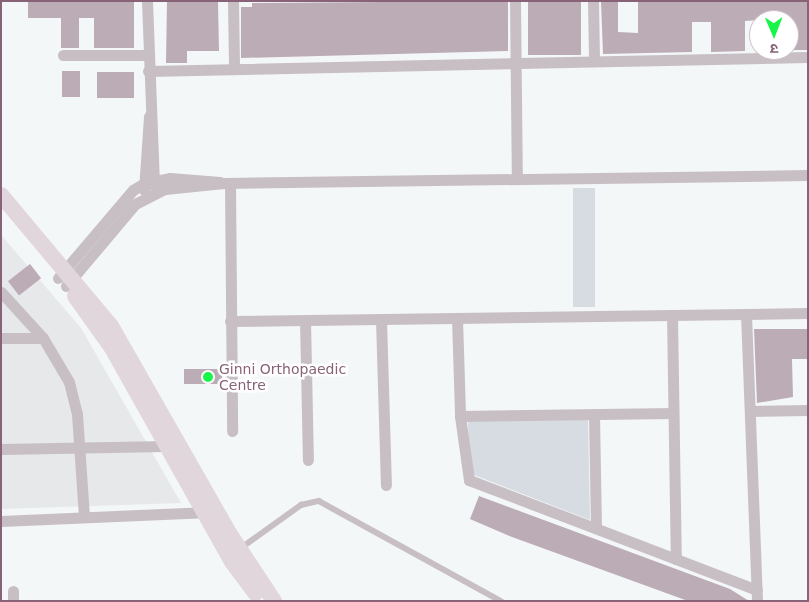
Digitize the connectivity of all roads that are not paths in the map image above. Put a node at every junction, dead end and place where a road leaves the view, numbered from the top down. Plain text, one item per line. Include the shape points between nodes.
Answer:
1 (147, 1) edge
2 (233, 1) edge
3 (516, 1) edge
4 (594, 1) edge
5 (63, 55) dead end
6 (148, 55) junction
7 (808, 58) edge
8 (594, 61) junction
9 (516, 63) junction
10 (234, 68) junction
11 (148, 71) junction
12 (808, 175) edge
13 (517, 179) junction
14 (227, 183) junction
15 (149, 188) junction
16 (1, 195) edge
17 (1, 212) edge
18 (66, 278) junction
19 (1, 292) edge
20 (808, 313) edge
21 (746, 314) junction
22 (672, 315) junction
23 (457, 318) junction
24 (382, 319) junction
25 (305, 320) junction
26 (230, 321) junction
27 (1, 338) edge
28 (43, 338) junction
29 (808, 410) edge
30 (750, 411) junction
31 (673, 413) junction
32 (594, 414) junction
33 (460, 416) junction
34 (232, 431) dead end
35 (166, 446) junction
36 (79, 447) junction
37 (1, 449) edge
38 (308, 460) dead end
39 (386, 485) dead end
40 (210, 512) junction
41 (84, 517) junction
42 (1, 521) edge
43 (596, 528) junction
44 (239, 549) junction
45 (676, 558) junction
46 (757, 595) edge
47 (261, 601) edge
48 (274, 601) edge
49 (501, 601) edge

1 - 6 street
2 - 10 street
3 - 9 street
4 - 8 street
5 - 6 street
6 - 11 street
7 - 8 street
8 - 9 street
9 - 10 street
9 - 13 street
10 - 11 street
11 - 15 street
12 - 13 street
13 - 14 street
14 - 15 street
14 - 26 street
15 - 18 street via 133,190
16 - 18 main road
17 - 18 main road
18 - 35 main road via 112,348
18 - 40 main road via 111,326
19 - 28 street
20 - 21 street
21 - 22 street
21 - 30 street
22 - 23 street
22 - 31 street
23 - 24 street
23 - 33 street
24 - 25 street
24 - 39 street
25 - 26 street
25 - 38 street
26 - 34 street
27 - 28 street
28 - 36 street via 75,401
29 - 30 street
30 - 46 street
31 - 32 street
31 - 45 street
32 - 33 street
32 - 43 street
33 - 43 street via 469,480
35 - 36 street
35 - 40 main road
36 - 37 street
36 - 41 street
40 - 41 street
40 - 44 main road
40 - 47 main road via 232,562
41 - 42 street
43 - 45 street
44 - 48 main road
44 - 49 lane via 301,505 319,501
45 - 46 street

